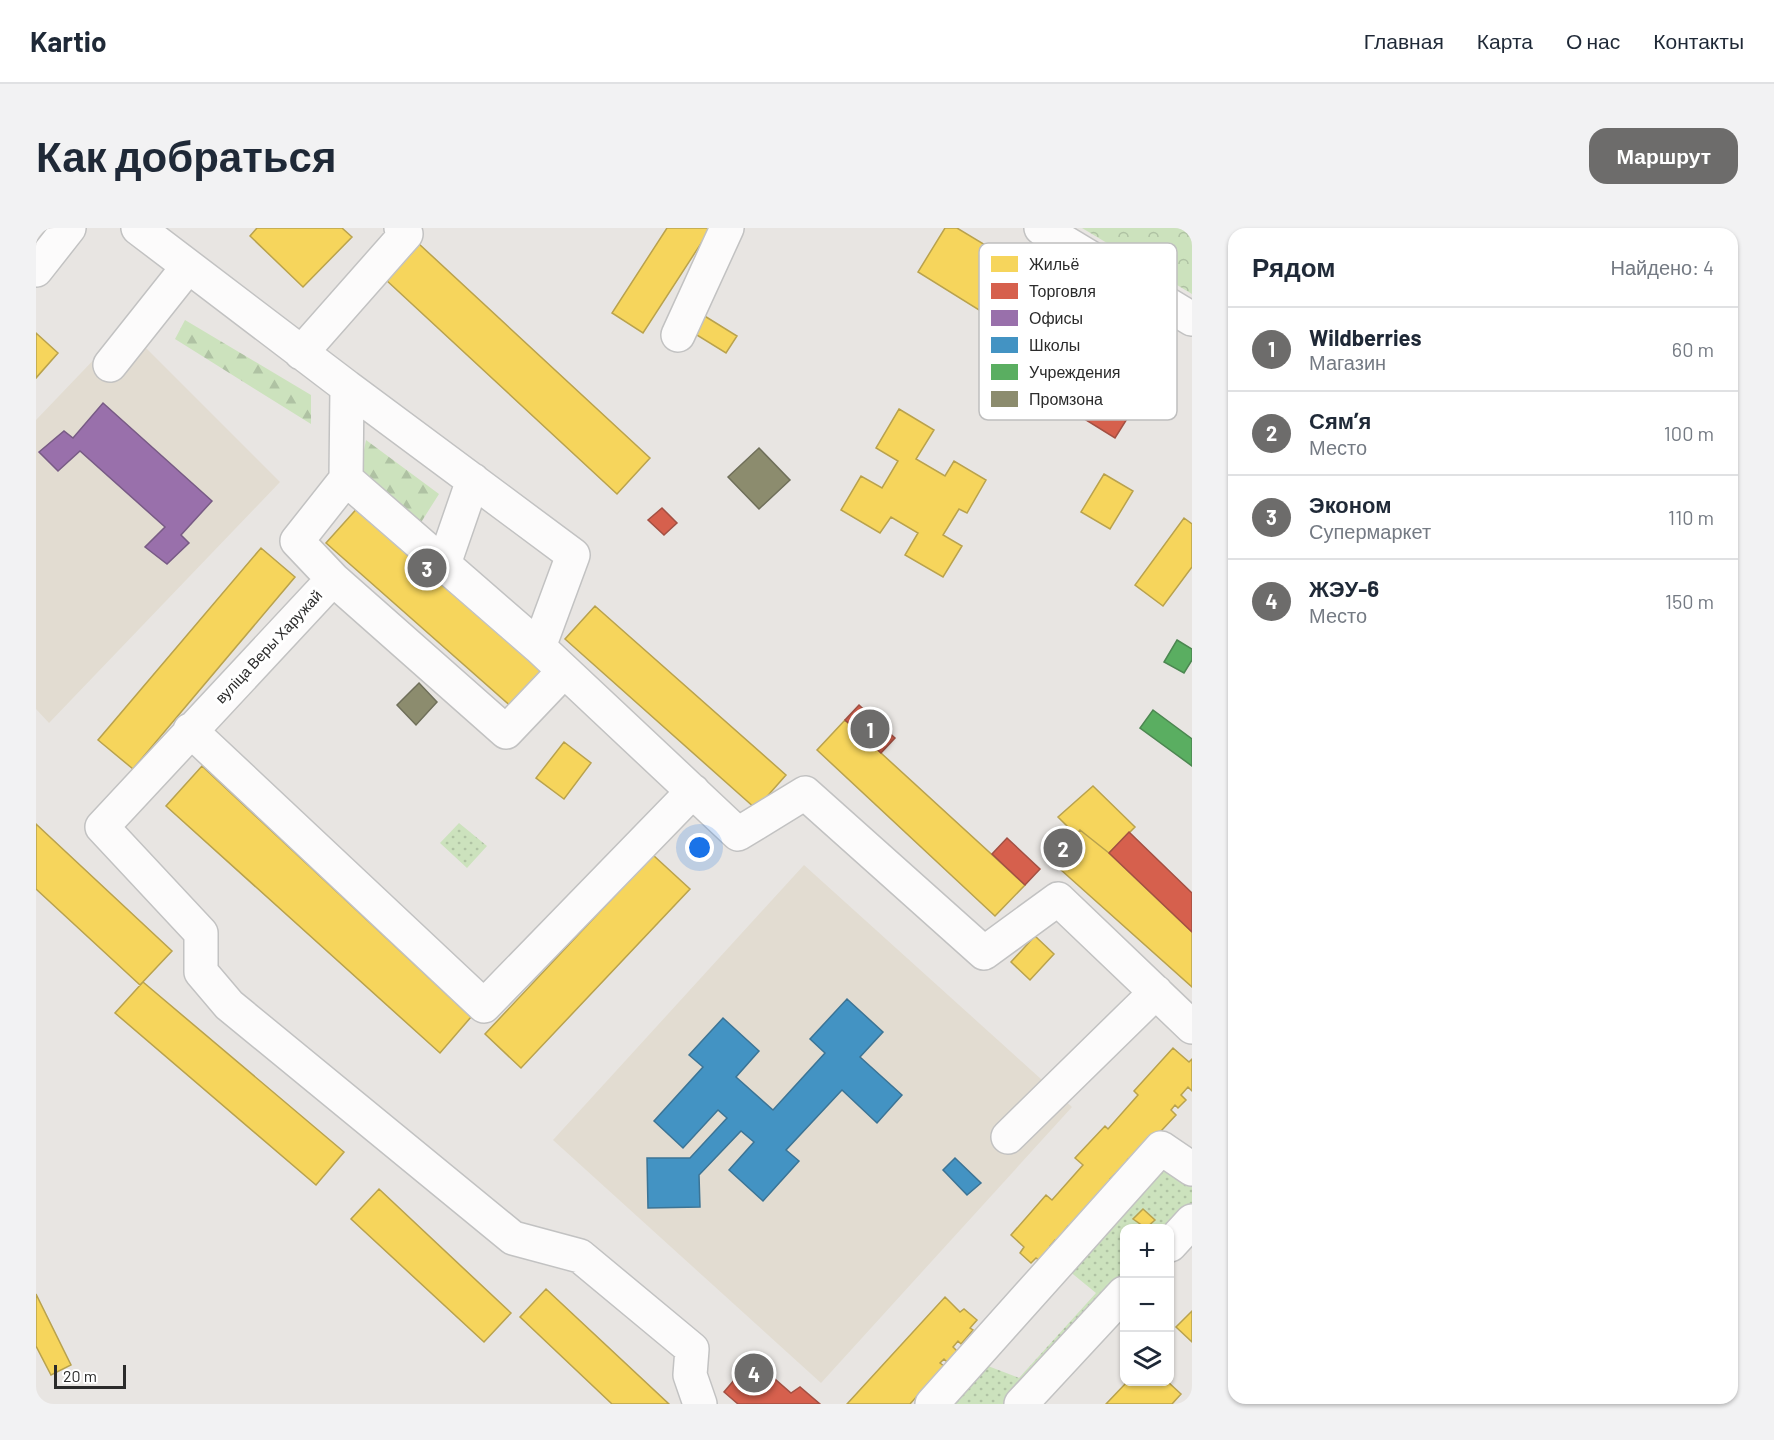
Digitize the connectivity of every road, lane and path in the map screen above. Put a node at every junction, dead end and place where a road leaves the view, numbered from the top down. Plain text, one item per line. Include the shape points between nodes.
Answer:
1 (69, 228) edge
2 (138, 228) edge
3 (401, 228) edge
4 (727, 228) edge
5 (1041, 228) edge
6 (1066, 243) edge
7 (187, 268) junction
8 (36, 270) edge
9 (1177, 310) edge
10 (1192, 319) edge
11 (678, 335) dead end
12 (301, 353) junction
13 (110, 365) dead end
14 (347, 387) junction
15 (346, 479) junction
16 (473, 480) junction
17 (444, 564) junction
18 (333, 579) junction
19 (539, 647) junction
20 (564, 671) junction
21 (190, 730) junction
22 (693, 791) junction
23 (1156, 993) junction
24 (1192, 1027) edge
25 (1008, 1137) dead end
26 (1192, 1169) edge
27 (1192, 1221) edge
28 (1174, 1241) edge
29 (1120, 1298) edge
30 (700, 1404) edge
31 (932, 1404) edge
32 (1021, 1404) edge

1 - 8 street
2 - 7 street
3 - 12 street via 406,234
4 - 11 street
5 - 6 street
7 - 12 street
7 - 13 street
9 - 10 street
12 - 14 street
14 - 15 street
14 - 16 street
15 - 17 street
15 - 18 street, вуліца Веры Харужай via 297,541
16 - 17 street
16 - 19 street via 573,555
17 - 19 street
18 - 20 street via 506,732
18 - 21 street, вуліца Веры Харужай
19 - 20 street
20 - 22 street
21 - 22 street via 484,1006
21 - 30 street, вуліца Веры Харужай via 102,827 201,933 201,972 229,1005 513,1238 580,1256 692,1349 690,1375
22 - 23 street via 738,834 805,793 984,953 1058,899
23 - 24 street
23 - 25 street
26 - 31 street via 1161,1148
27 - 28 street
29 - 32 street

